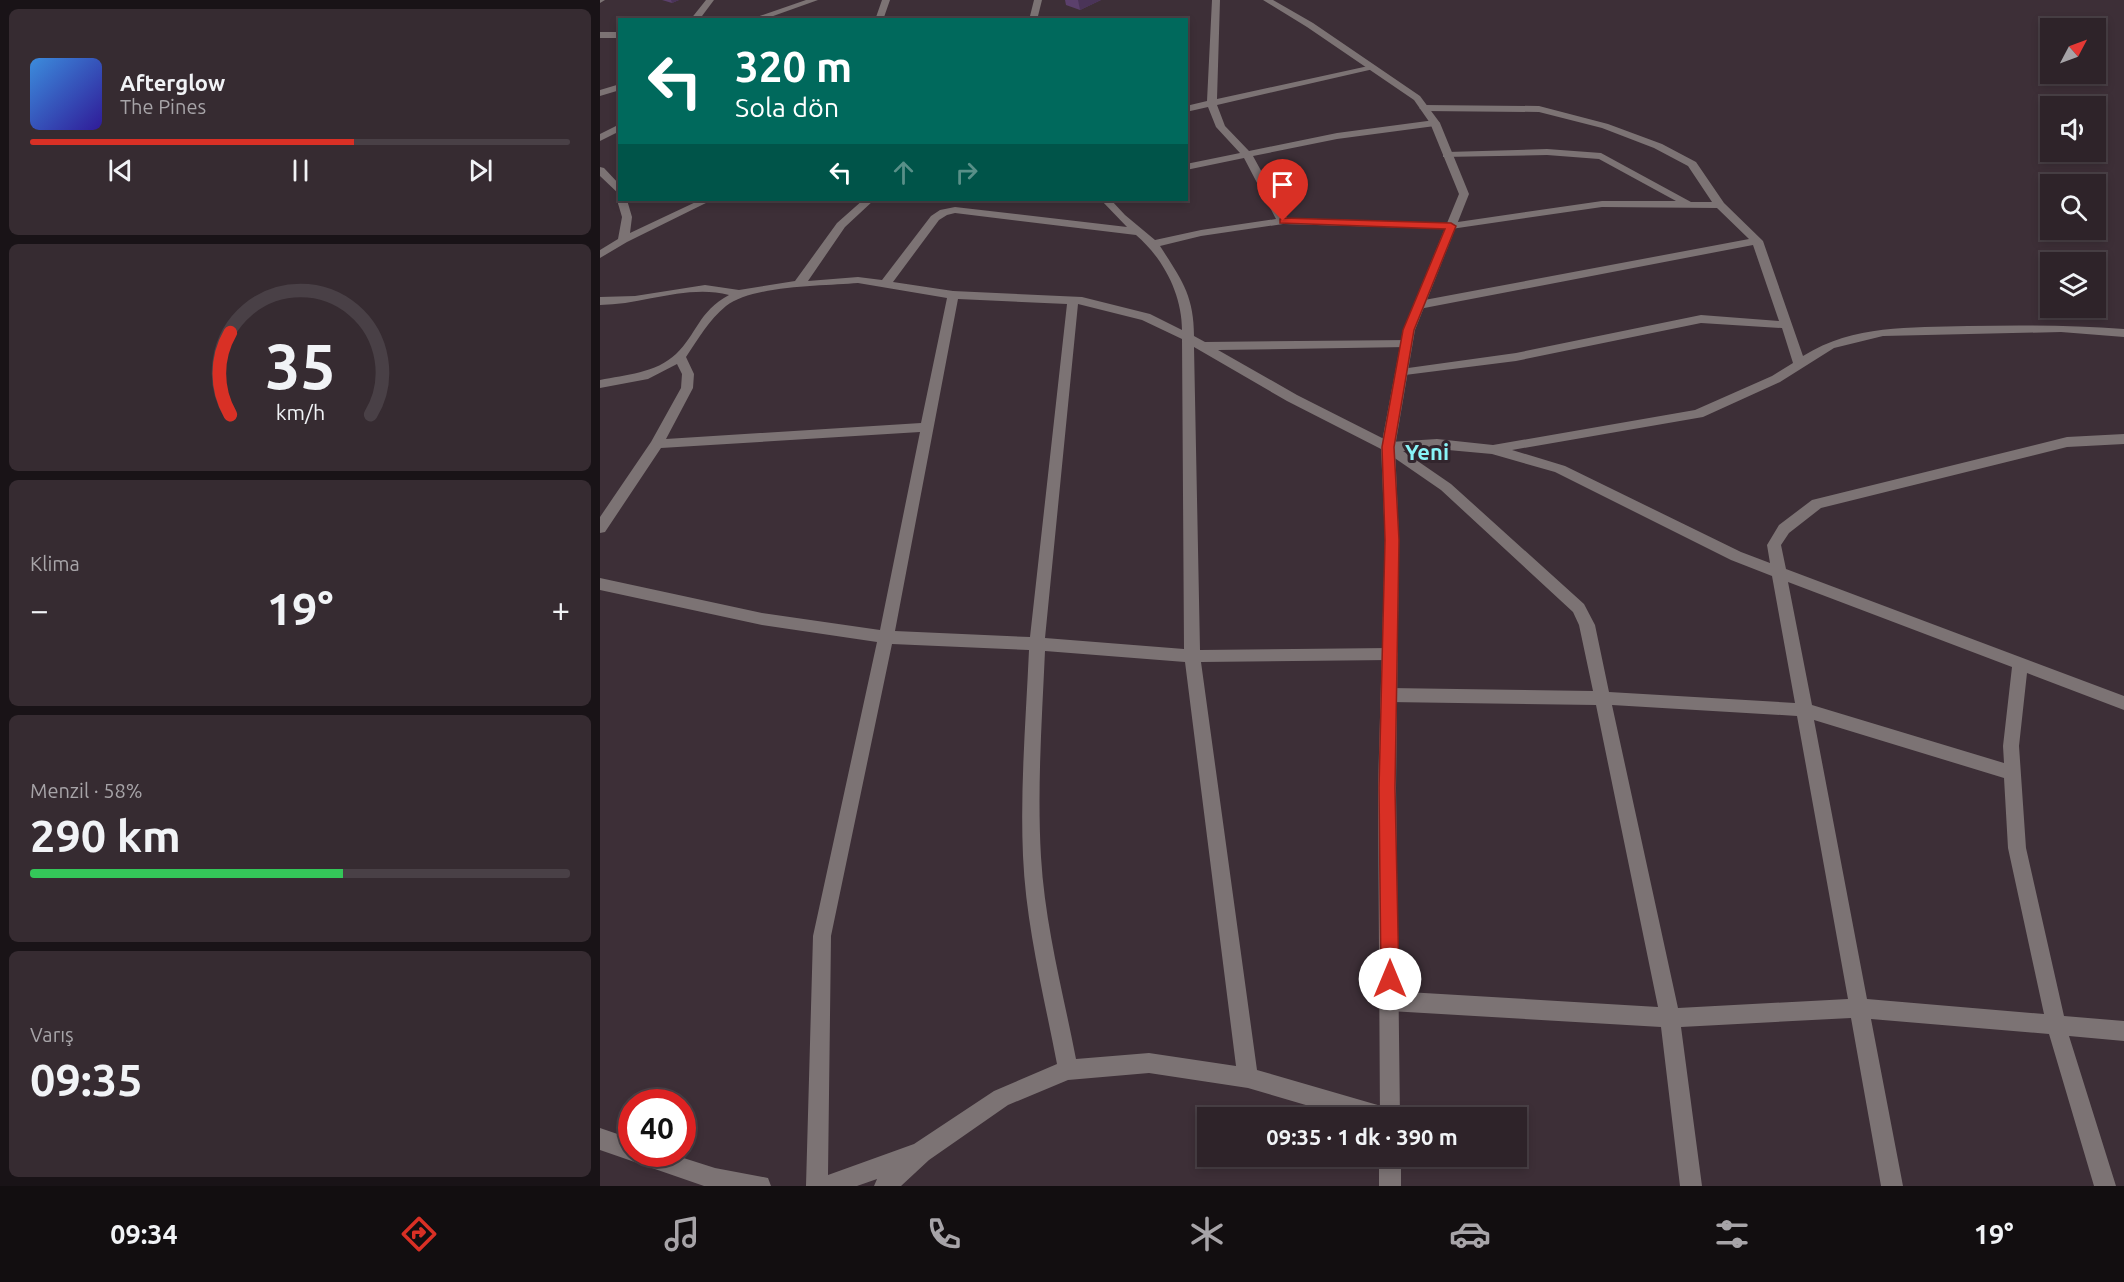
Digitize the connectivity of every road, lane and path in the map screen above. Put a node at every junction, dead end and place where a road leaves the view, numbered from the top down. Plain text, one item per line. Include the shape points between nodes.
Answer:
1 (710, 0) edge
2 (814, 0) edge
3 (886, 0) edge
4 (1038, 0) edge
5 (1216, 0) edge
6 (1268, 0) edge
7 (696, 18) edge
8 (758, 18) edge
9 (880, 18) edge
10 (1034, 18) edge
11 (600, 35) edge
12 (618, 35) edge
13 (1373, 68) junction
14 (618, 88) edge
15 (600, 93) edge
16 (1212, 105) junction
17 (1424, 108) junction
18 (1188, 109) edge
19 (1435, 123) junction
20 (618, 128) edge
21 (600, 138) edge
22 (1247, 155) junction
23 (1447, 155) junction
24 (1188, 167) edge
25 (600, 170) edge
26 (618, 190) edge
27 (622, 201) edge
28 (705, 201) edge
29 (868, 201) edge
30 (1107, 201) edge
31 (1690, 205) junction
32 (1720, 206) junction
33 (1283, 221) junction
34 (1451, 226) junction
35 (1139, 232) junction
36 (623, 240) junction
37 (1757, 241) junction
38 (1154, 244) junction
39 (600, 255) edge
40 (800, 283) junction
41 (886, 283) junction
42 (739, 294) junction
43 (953, 295) junction
44 (1073, 300) junction
45 (600, 301) edge
46 (1419, 305) junction
47 (1786, 325) junction
48 (2124, 333) edge
49 (1187, 337) junction
50 (1407, 343) junction
51 (1203, 346) junction
52 (680, 357) junction
53 (1800, 364) junction
54 (1401, 374) junction
55 (600, 384) edge
56 (927, 427) junction
57 (2124, 439) edge
58 (657, 444) junction
59 (1388, 447) junction
60 (1492, 449) junction
61 (600, 528) edge
62 (1777, 572) junction
63 (600, 584) edge
64 (886, 637) junction
65 (1037, 644) junction
66 (1390, 654) junction
67 (1192, 656) junction
68 (2020, 664) junction
69 (1389, 695) junction
70 (1601, 698) junction
71 (2124, 703) edge
72 (1804, 710) junction
73 (2013, 773) junction
74 (1390, 1001) junction
75 (1859, 1008) junction
76 (1670, 1018) junction
77 (2056, 1025) junction
78 (2124, 1031) edge
79 (1068, 1070) junction
80 (1248, 1078) junction
81 (1350, 1107) edge
82 (1389, 1107) edge
83 (600, 1139) edge
84 (618, 1145) edge
85 (921, 1152) junction
86 (679, 1167) edge
87 (1390, 1167) edge
88 (760, 1186) edge
89 (817, 1186) edge
90 (827, 1186) edge
91 (885, 1186) edge
92 (1390, 1186) edge
93 (1691, 1186) edge
94 (1892, 1186) edge
95 (2104, 1186) edge

1 - 7 street
2 - 8 street
3 - 9 street
4 - 10 street
5 - 16 street
6 - 13 street
11 - 12 street
13 - 16 street
13 - 17 street via 1417,98
14 - 15 street
16 - 18 street
16 - 22 street via 1221,127
17 - 19 street
17 - 32 street via 1539,109 1605,126 1692,164
19 - 22 street via 1337,136
19 - 23 street
20 - 21 street
22 - 24 street
22 - 33 street
23 - 31 street via 1547,152 1601,156
23 - 34 street via 1464,194
25 - 26 street
27 - 36 street via 627,217
28 - 36 street
29 - 40 street via 841,225
30 - 35 street
31 - 32 street
31 - 34 street via 1602,204
32 - 37 street
33 - 34 street
33 - 38 street
34 - 46 street
35 - 38 street
35 - 41 street via 955,210 944,212 935,218
36 - 39 street
37 - 46 street
37 - 47 street
38 - 49 street via 1180,289 1188,315
40 - 41 street
40 - 42 street
41 - 43 street
42 - 45 street via 706,289
42 - 52 street via 707,318
43 - 44 street
43 - 56 street
44 - 49 street via 1146,317
44 - 65 street
46 - 50 street
47 - 53 street
47 - 54 street via 1701,318 1516,357
48 - 53 street via 2061,328 1883,332 1830,345
49 - 51 street
49 - 67 street
50 - 51 street
50 - 54 street
51 - 59 street
52 - 55 street via 644,376
52 - 58 street via 688,374 687,388
53 - 60 street via 1698,414
54 - 59 street
56 - 58 street
56 - 64 street
57 - 62 street via 2067,442 1817,504 1784,529 1774,545
58 - 61 street
59 - 60 street via 1437,444
59 - 66 street via 1392,540
59 - 70 street via 1446,486 1579,608 1587,626
60 - 62 street via 1560,468 1736,556
62 - 68 street
62 - 72 street
63 - 64 street via 762,620
64 - 65 street
64 - 89 street via 822,936
65 - 67 street
65 - 79 street via 1032,857 1040,927
66 - 67 street
66 - 69 street
67 - 80 street
68 - 71 street
68 - 73 street via 2011,746
69 - 70 street
69 - 74 street
70 - 72 street
70 - 76 street
72 - 73 street
72 - 75 street
73 - 77 street via 2017,848
74 - 76 street
74 - 82 street
75 - 76 street
75 - 77 street
75 - 94 street
76 - 93 street
77 - 78 street
77 - 95 street
79 - 80 street via 1149,1063
79 - 85 street via 1001,1098
80 - 81 street
83 - 84 street
85 - 90 street
85 - 91 street
86 - 88 street via 715,1179
87 - 92 street

